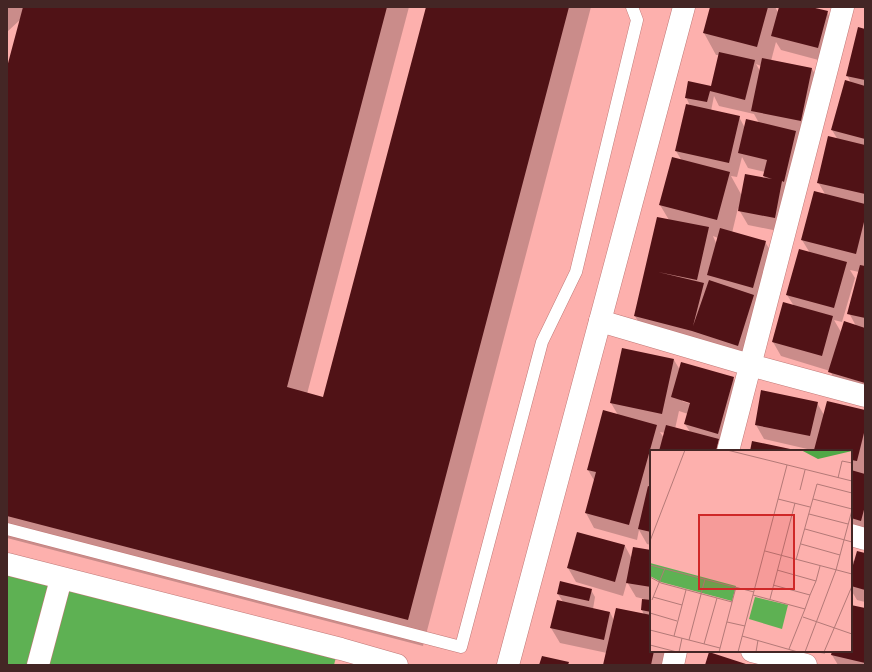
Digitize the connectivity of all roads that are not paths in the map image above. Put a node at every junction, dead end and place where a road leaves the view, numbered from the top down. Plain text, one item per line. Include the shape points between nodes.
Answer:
1 (632, 7) edge
2 (684, 7) edge
3 (843, 7) edge
4 (600, 321) junction
5 (750, 365) junction
6 (865, 396) edge
7 (728, 450) edge
8 (7, 529) edge
9 (852, 535) edge
10 (865, 539) edge
11 (7, 564) edge
12 (61, 579) junction
13 (676, 652) edge
14 (756, 652) edge
15 (338, 657) edge
16 (38, 665) edge
17 (397, 665) edge
18 (508, 665) edge
19 (672, 665) edge
20 (806, 665) edge

1 - 8 lane via 637,20 576,272 542,342 461,647
2 - 4 street
3 - 5 street
4 - 5 street
4 - 18 street
5 - 6 street
5 - 7 street
9 - 10 street
11 - 12 street
12 - 15 street
12 - 16 street
13 - 19 street
14 - 20 street
15 - 17 street

